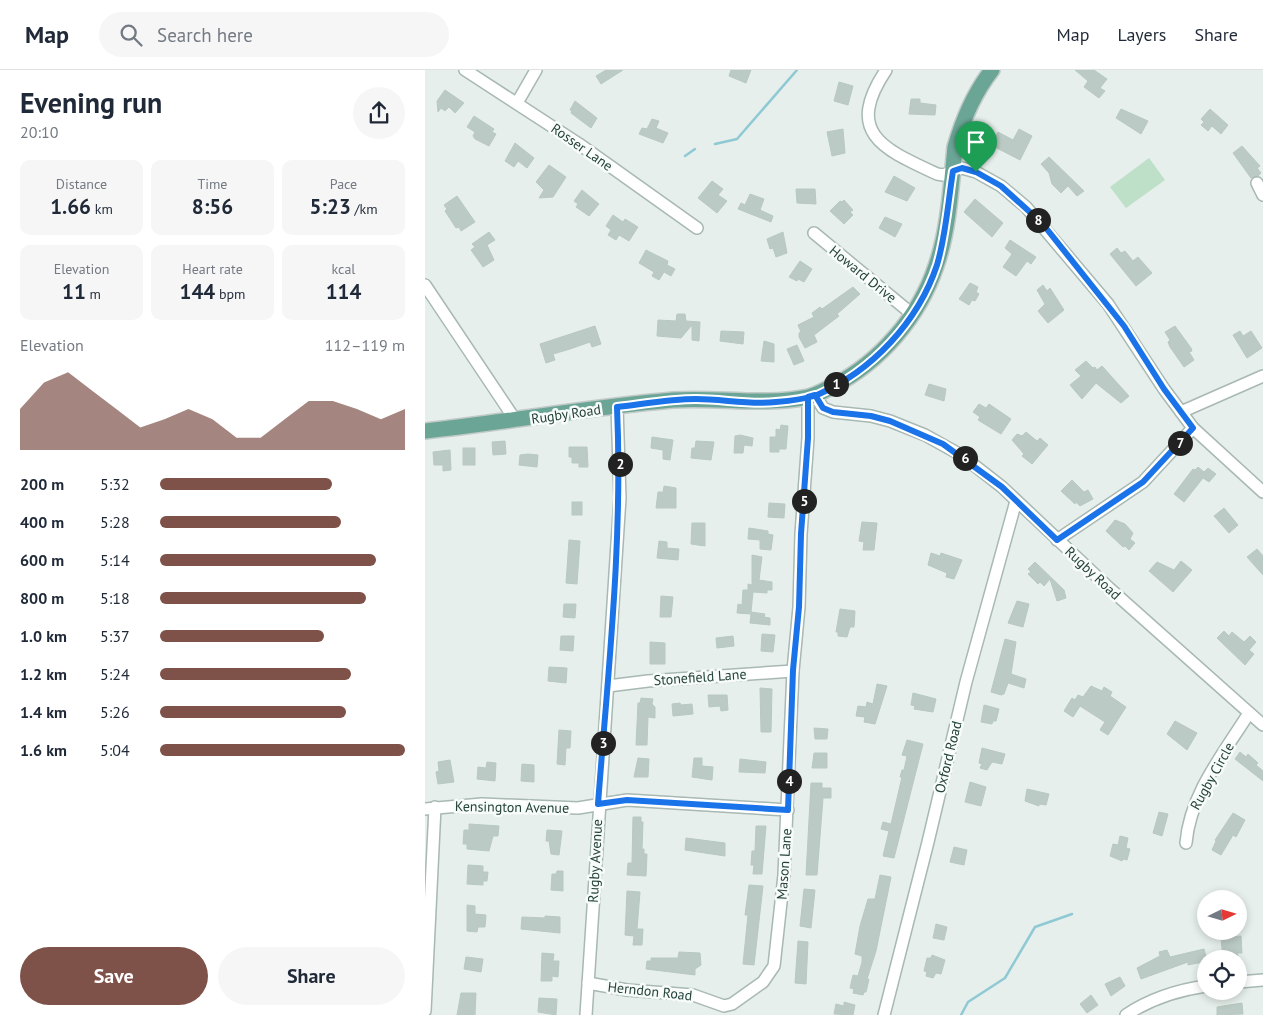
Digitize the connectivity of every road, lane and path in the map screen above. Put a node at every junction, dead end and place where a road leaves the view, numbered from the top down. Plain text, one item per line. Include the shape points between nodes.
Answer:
1 (465, 70) edge
2 (536, 70) edge
3 (887, 70) edge
4 (992, 70) edge
5 (517, 103) junction
6 (953, 171) junction
7 (1257, 183) dead end
8 (1263, 195) edge
9 (697, 228) dead end
10 (813, 234) dead end
11 (425, 285) edge
12 (912, 314) junction
13 (1263, 376) edge
14 (810, 401) junction
15 (617, 407) junction
16 (1181, 412) junction
17 (516, 420) junction
18 (1193, 428) junction
19 (425, 431) edge
20 (1263, 492) edge
21 (1016, 501) junction
22 (1057, 540) junction
23 (793, 670) junction
24 (608, 686) junction
25 (1249, 713) junction
26 (1263, 725) edge
27 (598, 804) junction
28 (430, 808) edge
29 (788, 810) junction
30 (1185, 843) dead end
31 (1263, 980) edge
32 (1247, 981) edge
33 (763, 982) joint
34 (588, 984) junction
35 (1197, 987) edge
36 (425, 1011) edge
37 (586, 1015) edge
38 (884, 1015) edge
39 (1126, 1015) edge

1 - 5 street, Rosser Lane
2 - 5 street
3 - 6 street via 869,102 869,122 875,136 887,148 937,174
4 - 6 main road via 967,111 955,147
5 - 9 street, Rosser Lane
6 - 12 main road via 936,266
6 - 16 street via 962,168 989,178 1026,206 1124,326
7 - 8 street
10 - 12 street, Howard Drive
11 - 17 street, Rugby Road
12 - 14 main road via 868,365
13 - 16 street
14 - 15 main road, Rugby Road via 672,400
14 - 21 street, Rugby Road via 833,412 890,421 943,444
14 - 23 street, Mason Lane
15 - 17 main road, Rugby Road
15 - 24 street, Rugby Avenue via 620,498
16 - 18 street
17 - 19 main road
18 - 20 street
18 - 22 street via 1143,482
21 - 22 street, Rugby Road
21 - 38 street, Oxford Road via 966,682
22 - 25 street, Rugby Road
23 - 24 street, Stonefield Lane
23 - 29 street, Mason Lane
24 - 27 street, Rugby Avenue
25 - 26 street, Rugby Road
25 - 30 street, Rugby Circle via 1196,800
27 - 28 street, Kensington Avenue via 578,808 482,804
27 - 29 street, Kensington Avenue via 627,800
27 - 34 street, Rugby Avenue
28 - 36 street
29 - 33 street, Mason Lane via 776,957
31 - 32 street
33 - 34 street, Herndon Road via 725,1006 693,995
34 - 37 street, Rugby Avenue
35 - 39 street via 1157,999

